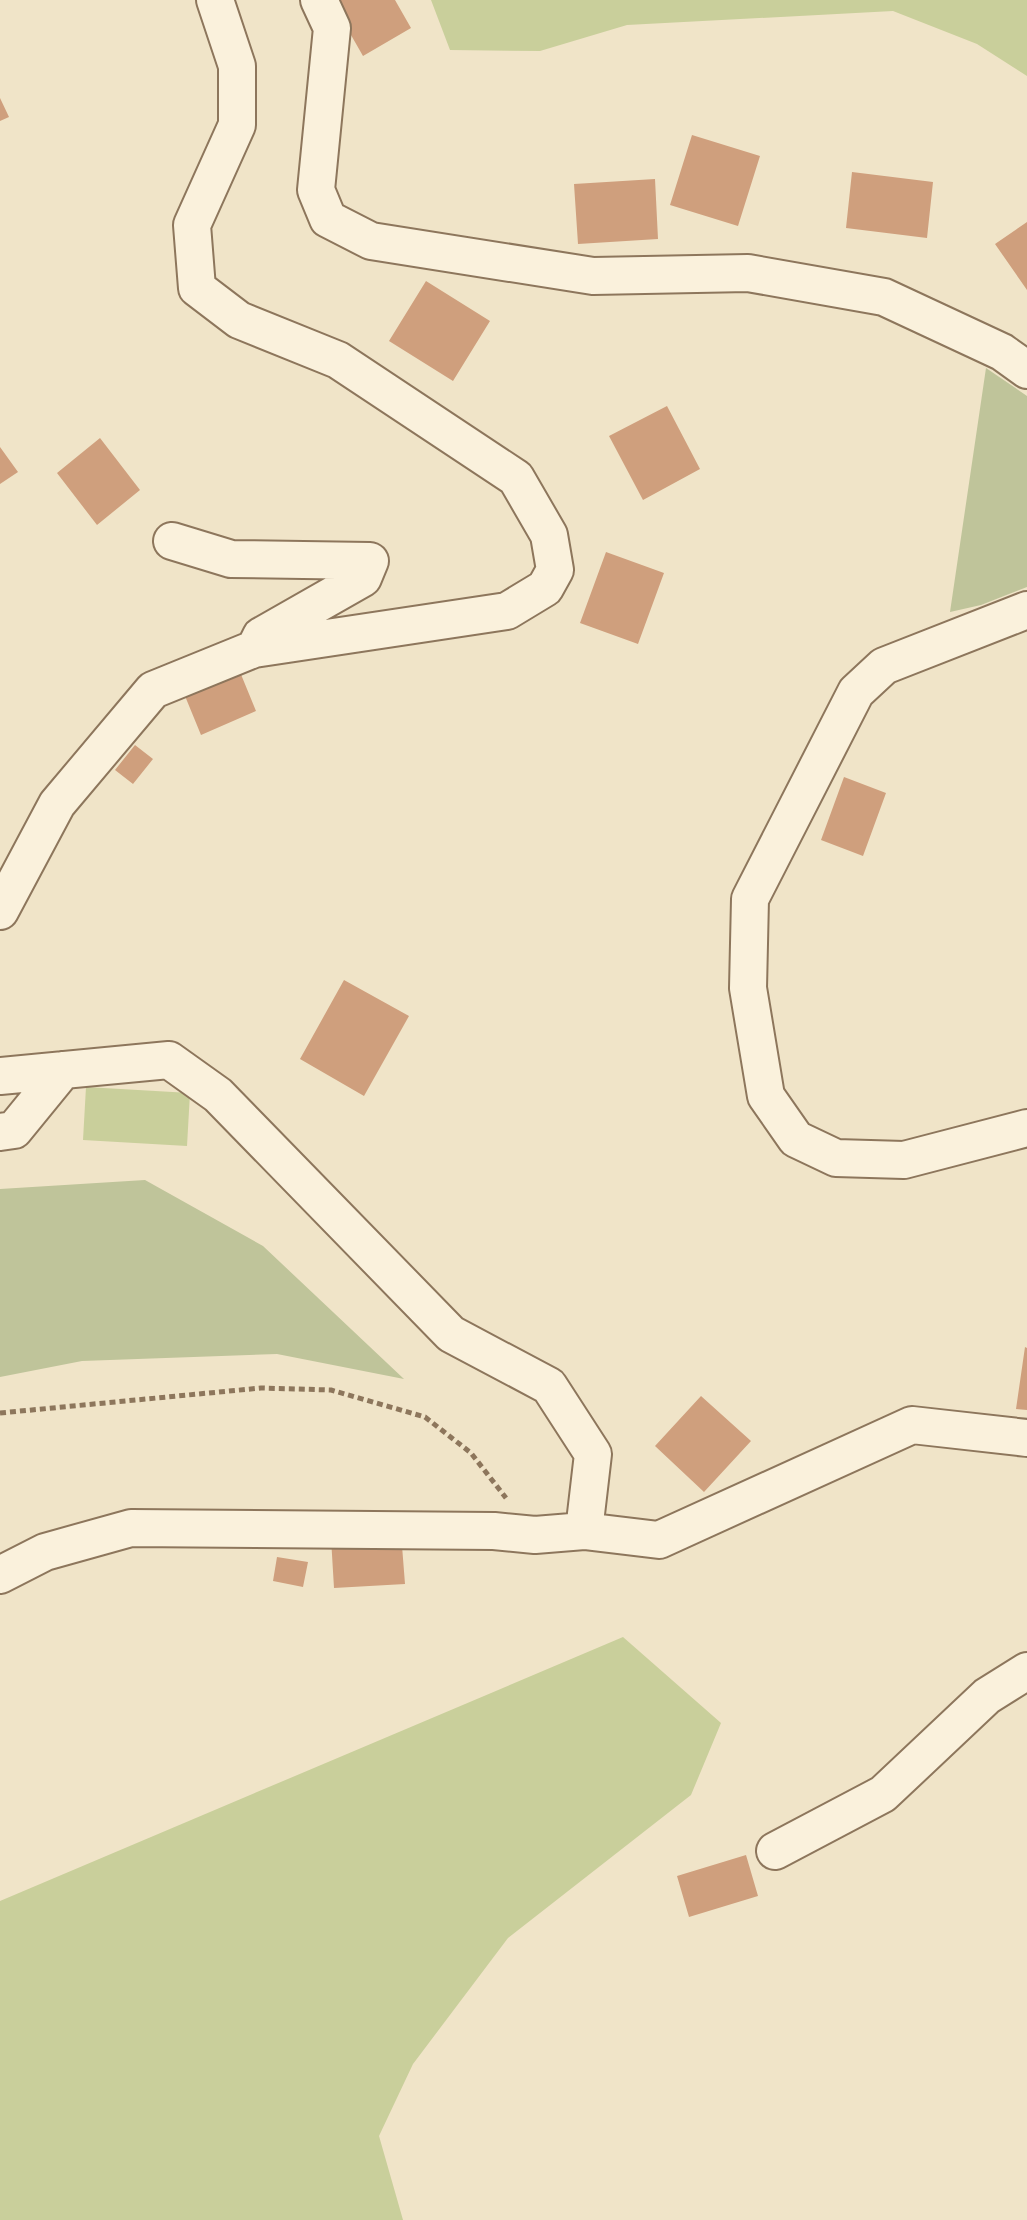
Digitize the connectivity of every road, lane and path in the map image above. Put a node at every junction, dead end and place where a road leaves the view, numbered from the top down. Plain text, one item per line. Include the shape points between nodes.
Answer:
1 (215, 0) edge
2 (319, 0) edge
3 (1027, 370) edge
4 (172, 541) dead end
5 (1027, 610) edge
6 (254, 649) junction
7 (0, 911) edge
8 (63, 1070) junction
9 (0, 1076) edge
10 (1027, 1128) edge
11 (0, 1132) edge
12 (0, 1413) edge
13 (1027, 1438) edge
14 (494, 1531) junction
15 (584, 1531) junction
16 (0, 1575) edge
17 (1027, 1671) edge
18 (775, 1851) dead end

1 - 6 street via 237,66 237,125 192,225 197,288 239,320 338,360 516,478 549,535 555,570 545,588 507,611
2 - 3 street via 332,28 316,190 328,219 371,241 593,276 748,273 884,297 1002,352
4 - 6 street via 231,559 370,561 363,578 261,636
5 - 10 street via 884,666 856,692 750,899 748,988 766,1096 796,1139 836,1158 904,1160
6 - 7 street via 153,690 57,804
8 - 9 street
8 - 11 street via 14,1130
8 - 15 street via 169,1060 218,1095 451,1334 549,1386 593,1454
12 - 14 path via 261,1388 331,1390 425,1417 471,1453 509,1501
13 - 15 street via 912,1425 659,1540
14 - 15 street
14 - 16 street via 131,1528 45,1552
17 - 18 street via 987,1696 883,1794

